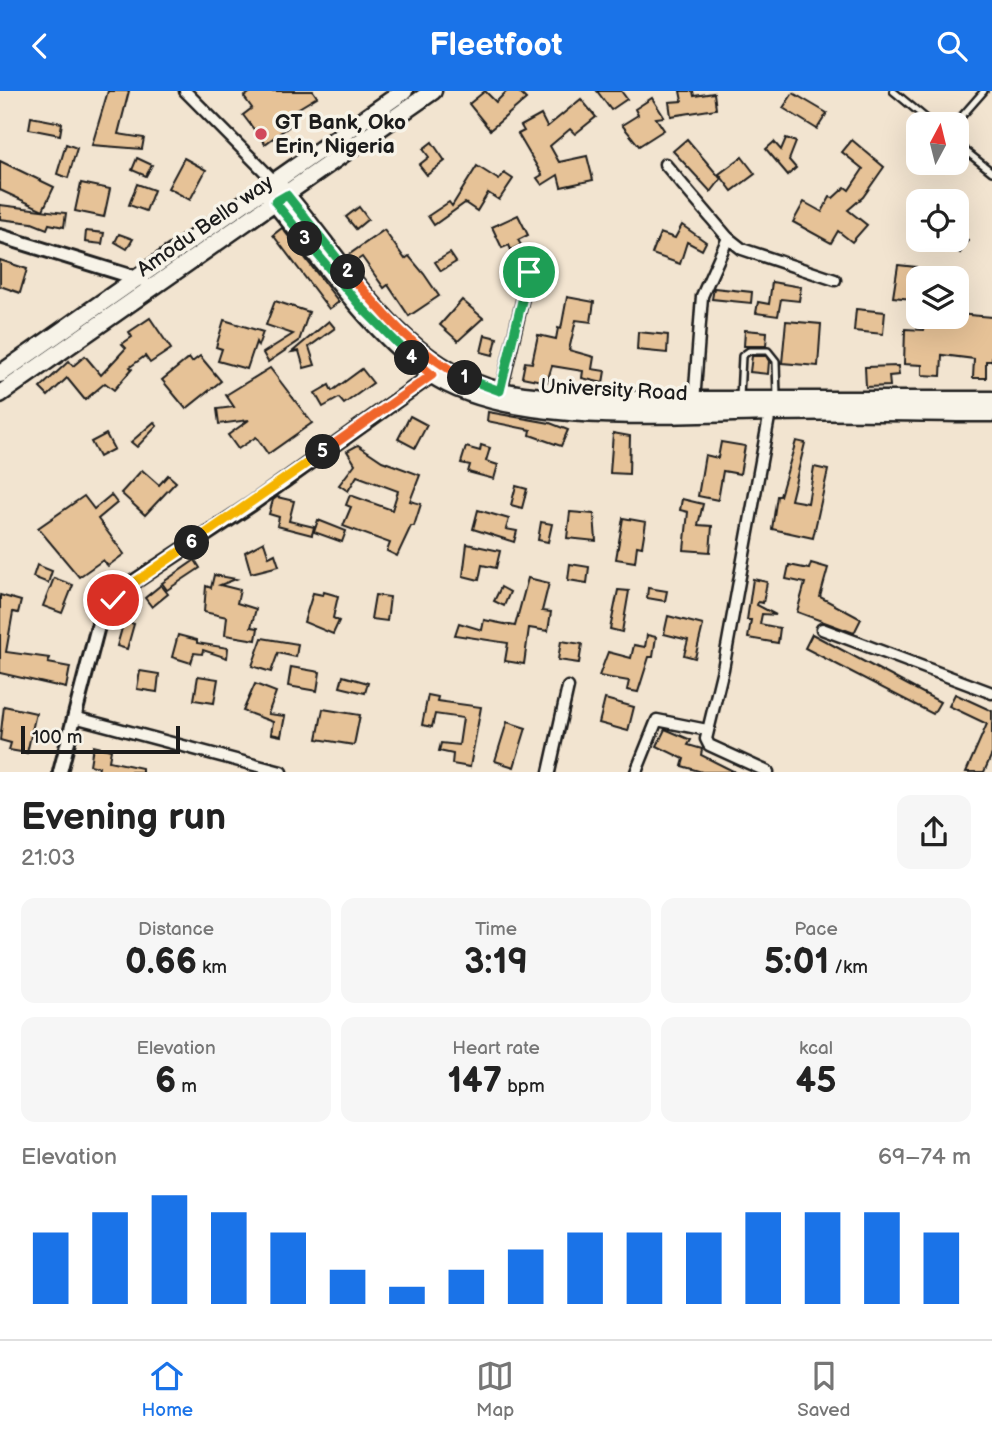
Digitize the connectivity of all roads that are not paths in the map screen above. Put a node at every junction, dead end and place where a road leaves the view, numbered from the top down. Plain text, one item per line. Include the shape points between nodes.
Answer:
1 (185, 91) edge
2 (404, 91) edge
3 (433, 91) edge
4 (893, 91) edge
5 (984, 91) edge
6 (918, 112) edge
7 (966, 112) edge
8 (970, 154) edge
9 (665, 164) dead end
10 (992, 171) edge
11 (273, 189) junction
12 (0, 236) edge
13 (728, 238) junction
14 (529, 272) dead end
15 (140, 277) junction
16 (835, 281) dead end
17 (153, 287) junction
18 (0, 375) edge
19 (432, 375) junction
20 (500, 391) junction
21 (0, 394) edge
22 (992, 400) edge
23 (740, 401) junction
24 (694, 402) junction
25 (774, 408) junction
26 (992, 413) edge
27 (822, 629) dead end
28 (568, 687) dead end
29 (992, 694) edge
30 (74, 717) junction
31 (706, 730) junction
32 (761, 771) edge
33 (60, 772) edge
34 (281, 772) edge
35 (549, 772) edge
36 (636, 772) edge

1 - 11 street
2 - 11 main road, Amodu Bello way
3 - 11 main road, Amodu Bello way
4 - 6 lane
5 - 7 lane
8 - 10 lane
9 - 13 street
11 - 15 main road, Amodu Bello way
11 - 17 main road, Amodu Bello way
11 - 19 main road, University Road via 360,306
11 - 20 main road, University Road via 399,333 452,371
12 - 15 street
13 - 16 street via 748,252
13 - 24 street via 702,296
14 - 20 street
15 - 17 street
15 - 18 main road, Amodu Bello way
17 - 21 main road, Amodu Bello way
19 - 25 main road, University Road via 484,398 525,407 630,414
19 - 30 street via 113,600 103,611
20 - 24 main road, University Road via 586,400
22 - 25 main road, University Road
23 - 24 main road, University Road
23 - 25 main road, University Road
23 - 25 lane via 741,360 745,353 768,351 775,356
25 - 26 main road, University Road
25 - 31 street via 723,669
27 - 29 street
28 - 35 street
30 - 33 street
30 - 34 street
31 - 32 street via 709,745
31 - 36 street via 657,720

